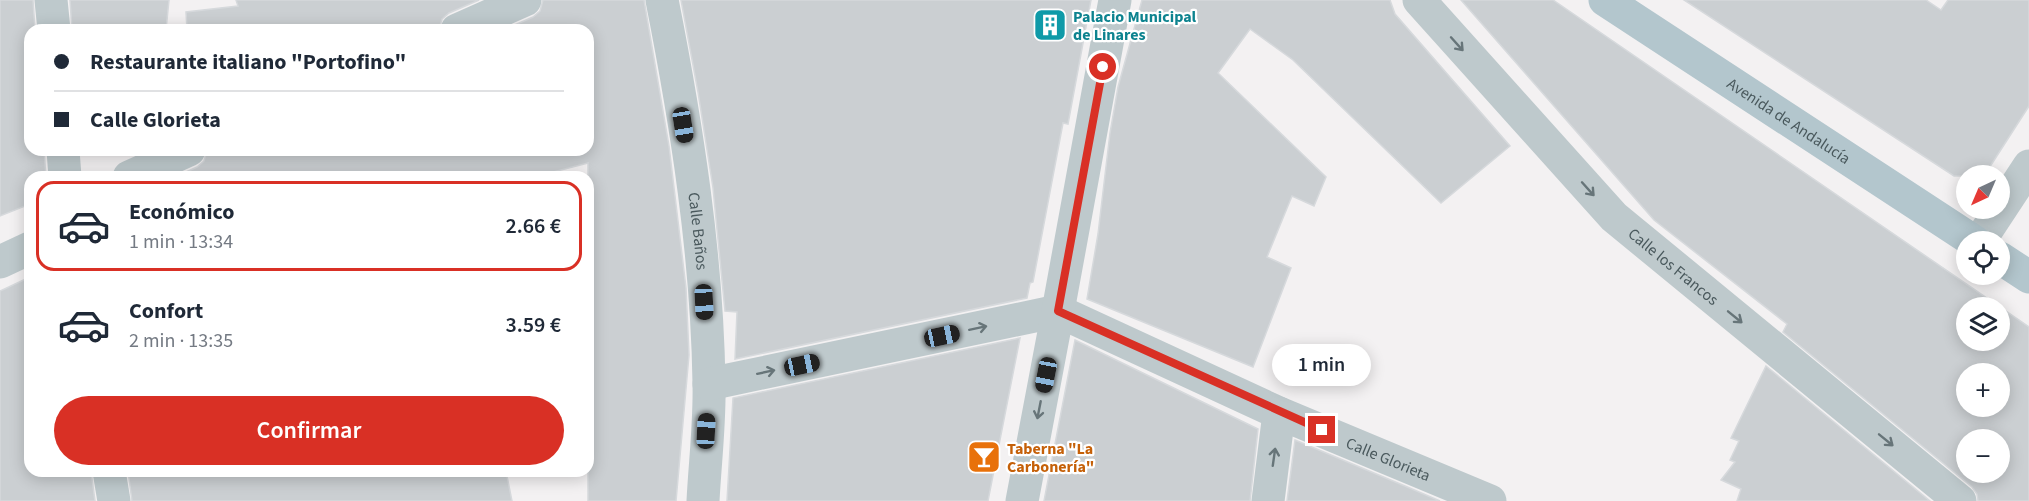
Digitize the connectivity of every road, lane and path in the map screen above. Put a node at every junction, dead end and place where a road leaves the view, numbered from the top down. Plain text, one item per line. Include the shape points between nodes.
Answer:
1 (51, 0) edge
2 (525, 0) edge
3 (662, 0) edge
4 (1115, 0) edge
5 (1419, 0) edge
6 (1605, 0) edge
7 (53, 24) edge
8 (471, 24) edge
9 (63, 156) edge
10 (176, 156) edge
11 (2029, 166) edge
12 (65, 171) edge
13 (142, 171) edge
14 (1960, 231) edge
15 (1985, 231) edge
16 (24, 251) edge
17 (0, 262) edge
18 (2010, 265) edge
19 (2029, 277) edge
20 (1058, 311) junction
21 (709, 384) junction
22 (1280, 412) junction
23 (110, 477) edge
24 (114, 501) edge
25 (703, 501) edge
26 (1022, 501) edge
27 (1268, 501) edge
28 (1490, 501) edge
29 (1960, 501) edge

1 - 7 street
2 - 8 street
3 - 21 street, Calle Baños via 700,240
4 - 20 street
5 -> 29 street, Calle los Francos via 1614,217
6 - 14 main road, Avenida de Andalucía
9 - 12 street
10 - 13 street
11 - 15 street
16 - 17 street
18 - 19 main road
21 -> 20 street
20 - 22 street, Calle Glorieta
20 -> 26 street
21 - 25 street, Calle Baños
27 -> 22 street
22 - 28 street, Calle Glorieta
23 - 24 street

